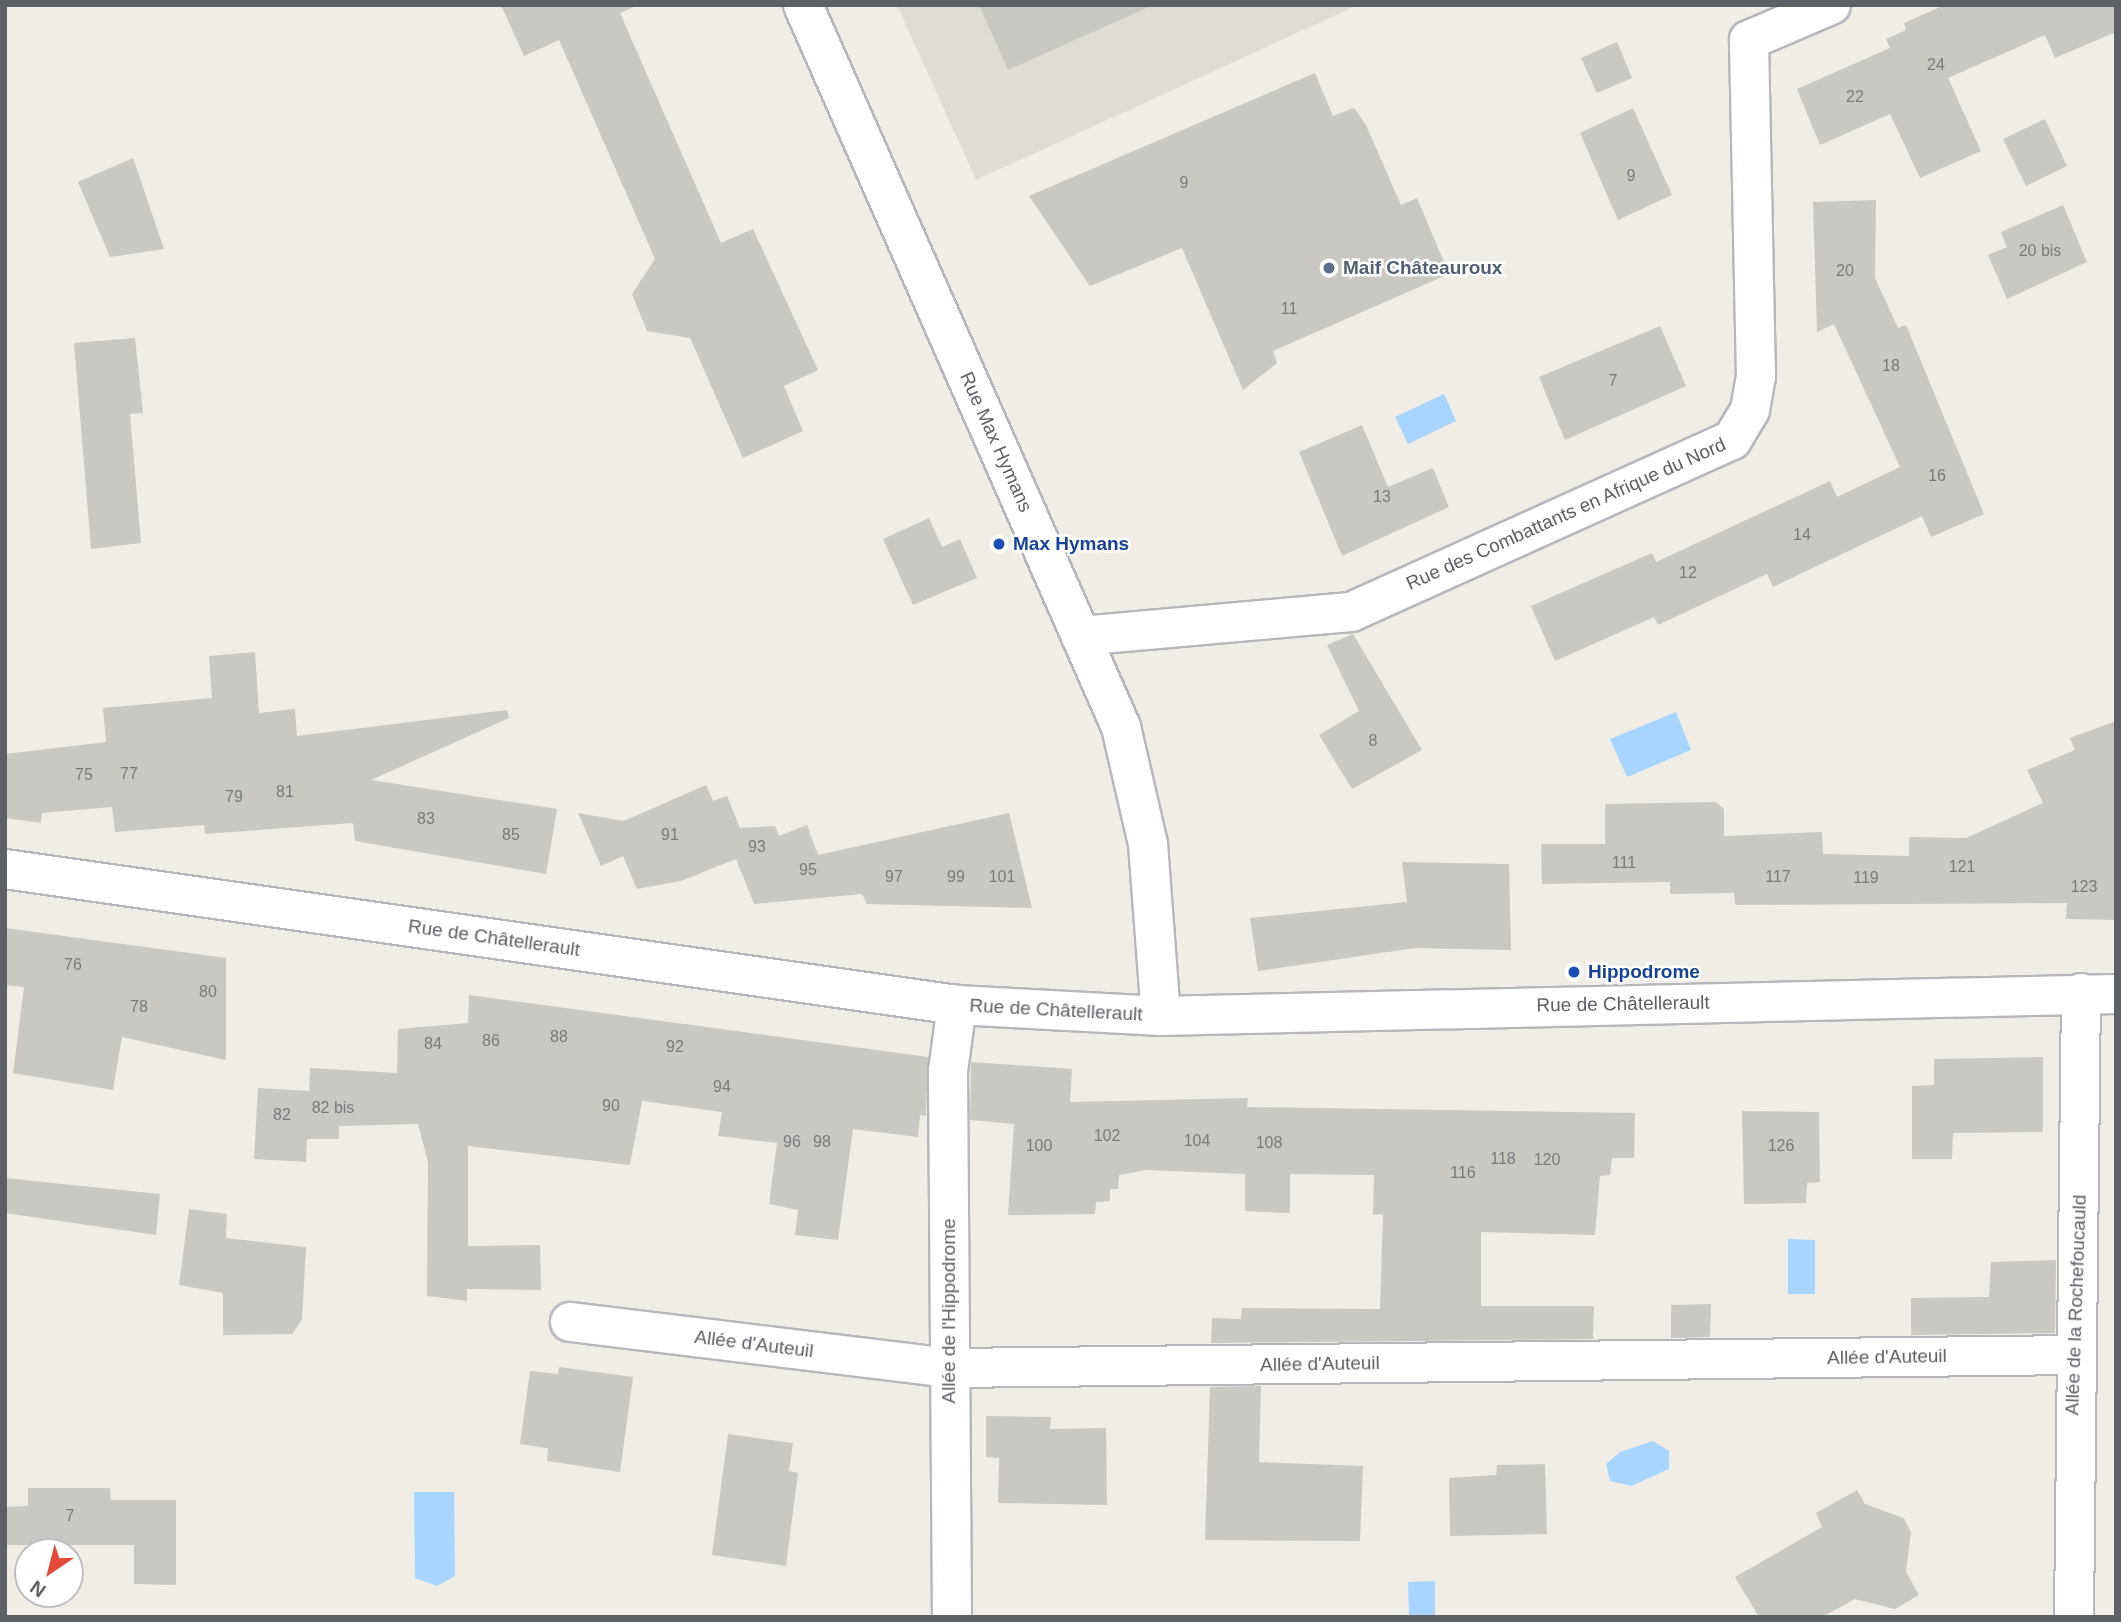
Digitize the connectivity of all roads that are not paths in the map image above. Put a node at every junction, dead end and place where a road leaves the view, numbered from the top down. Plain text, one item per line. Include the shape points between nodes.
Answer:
1 (803, 5) edge
2 (1830, 5) edge
3 (1080, 636) junction
4 (5, 869) edge
5 (2098, 993) edge
6 (957, 1005) junction
7 (1161, 1016) junction
8 (570, 1322) dead end
9 (2072, 1355) junction
10 (950, 1368) junction
11 (952, 1617) edge
12 (2074, 1617) edge

1 - 3 street, Rue Max Hymans
2 - 3 street, Rue des Combattants en Afrique du Nord via 1749,40 1756,377 1750,410 1732,440 1351,611
3 - 7 street, Rue Max Hymans via 1121,727 1148,844
4 - 6 street, Rue de Châtellerault
5 - 7 street, Rue de Châtellerault
5 - 9 street, Allée de la Rochefoucauld via 2085,1042
6 - 7 street, Rue de Châtellerault
6 - 10 street, Allée de l'Hippodrome via 947,1071
8 - 10 street, Allée d'Auteuil
9 - 10 street, Allée d'Auteuil
9 - 12 street, Allée de la Rochefoucauld
10 - 11 street, Allée de l'Hippodrome

